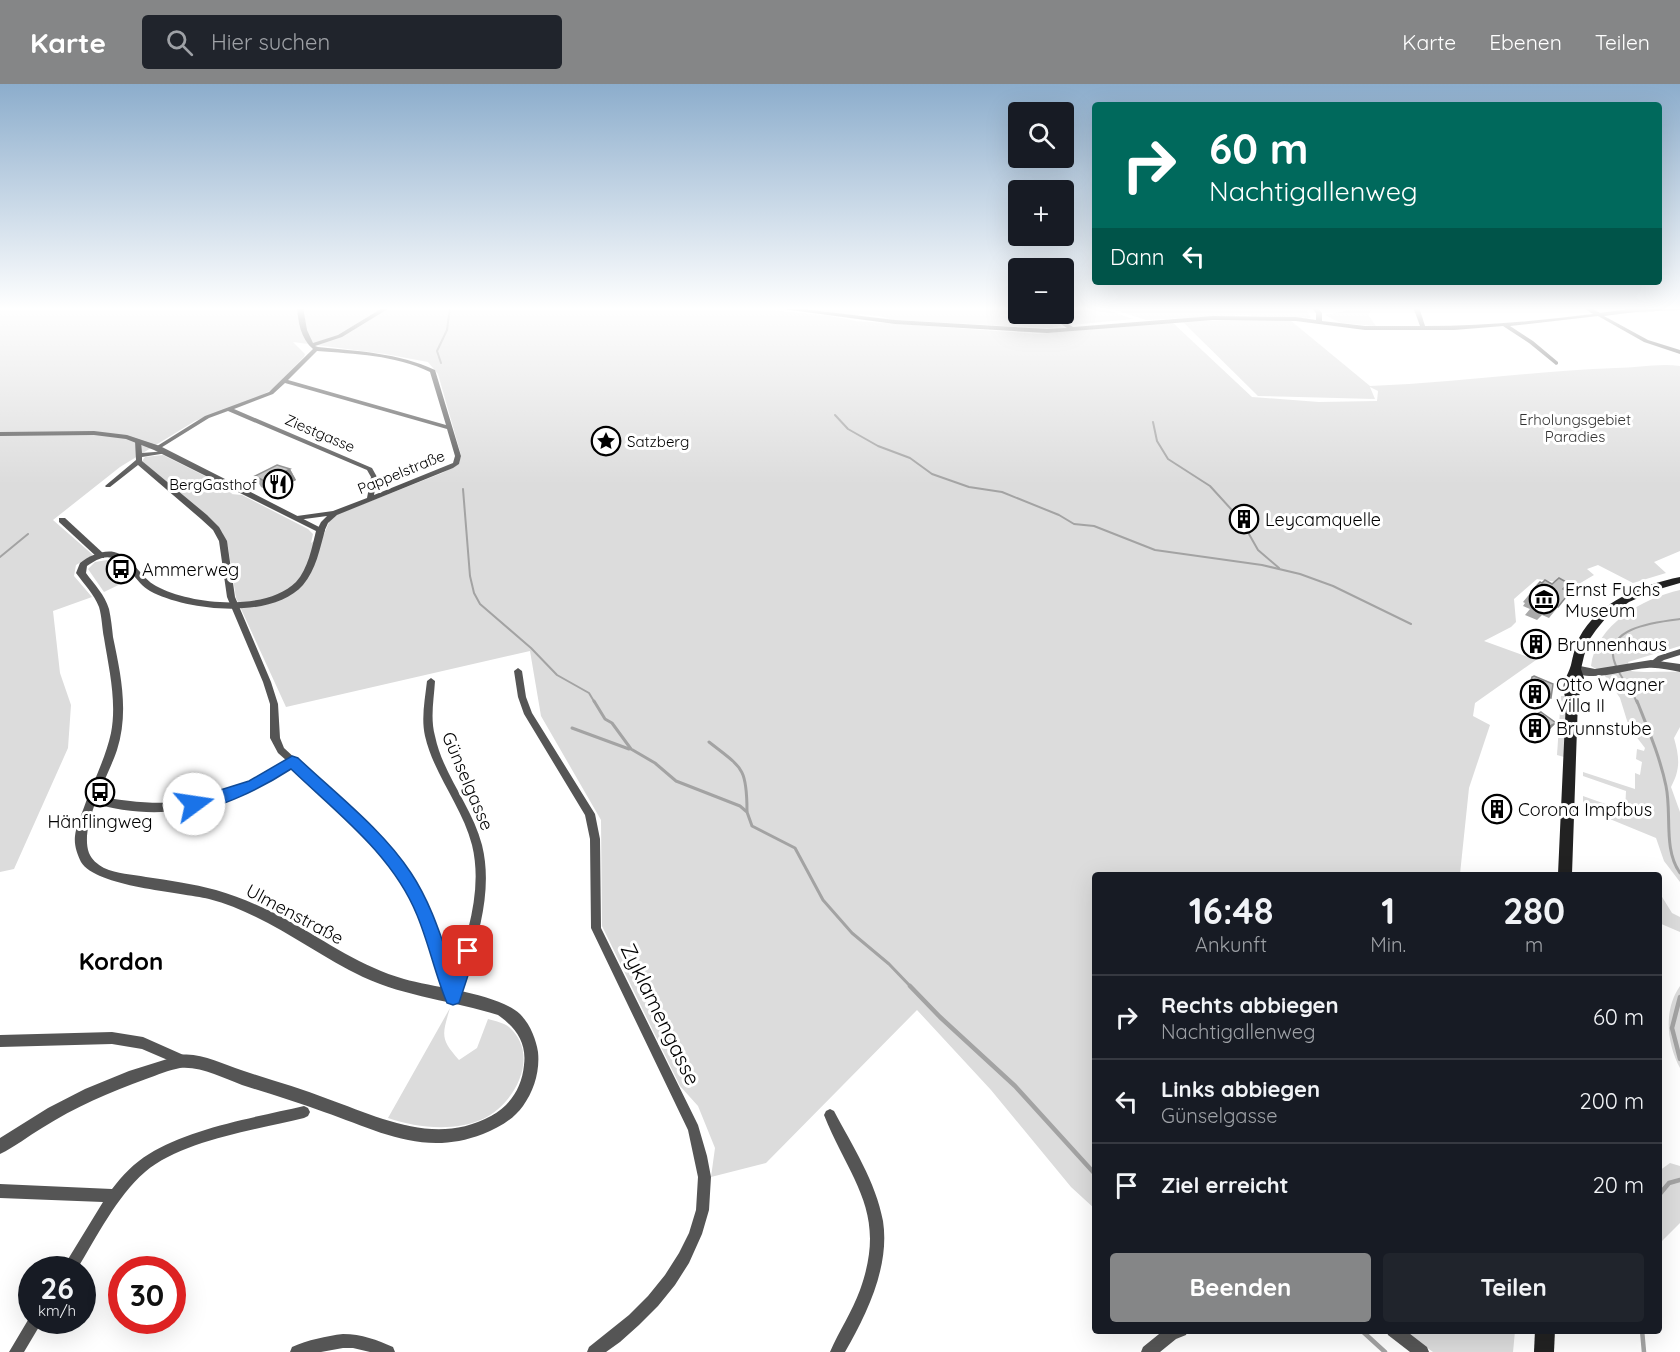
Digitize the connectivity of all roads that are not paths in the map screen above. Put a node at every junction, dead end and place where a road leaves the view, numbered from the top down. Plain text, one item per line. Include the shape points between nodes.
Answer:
1 (297, 366) edge
2 (421, 366) edge
3 (285, 381) junction
4 (230, 410) junction
5 (450, 428) junction
6 (0, 434) edge
7 (138, 441) junction
8 (161, 450) junction
9 (138, 459) junction
10 (108, 486) dead end
11 (370, 499) junction
12 (334, 513) junction
13 (297, 518) junction
14 (62, 520) dead end
15 (321, 530) junction
16 (101, 556) junction
17 (1680, 580) edge
18 (234, 604) junction
19 (1680, 652) edge
20 (1652, 664) junction
21 (1680, 668) edge
22 (1575, 669) junction
23 (518, 671) dead end
24 (431, 681) dead end
25 (292, 762) junction
26 (92, 799) junction
27 (1565, 872) edge
28 (453, 997) junction
29 (0, 1041) edge
30 (184, 1061) junction
31 (304, 1112) dead end
32 (830, 1115) dead end
33 (0, 1147) edge
34 (0, 1191) edge
35 (116, 1196) junction
36 (77, 1256) edge
37 (27, 1334) edge
38 (1171, 1334) edge
39 (1398, 1334) edge
40 (1545, 1334) edge
41 (16, 1352) edge
42 (297, 1352) edge
43 (388, 1352) edge
44 (594, 1352) edge
45 (837, 1352) edge
46 (1148, 1352) edge
47 (1422, 1352) edge
48 (1544, 1352) edge

1 - 3 street
2 - 5 street, Pappelstraße via 433,371
3 - 4 street via 263,398
3 - 5 street
4 - 8 street via 196,423
4 - 11 street, Ziestgasse via 370,469 374,477
5 - 11 street, Pappelstraße via 458,456 456,464
6 - 7 street via 105,433
7 - 8 street
7 - 9 street
8 - 9 street
8 - 13 street
9 - 10 street
9 - 18 street via 216,529 225,546
11 - 12 street, Pappelstraße
12 - 13 street, Pappelstraße
12 - 15 street
13 - 15 street
14 - 16 street
15 - 18 street via 303,578 295,588 266,602
16 - 18 street via 116,556 147,586 172,598
16 - 26 street, Ulmenstraße via 86,562 80,570 104,609 118,721
17 - 22 main road via 1648,588 1604,616 1584,640
18 - 25 street via 274,704 275,738
19 - 20 street
20 - 21 street
20 - 22 street via 1591,674
22 - 27 main road
23 - 44 street, Zyklamengasse via 528,714 590,814 595,840 596,928 694,1129 704,1174 702,1210 682,1262 628,1326
24 - 28 street, Günselgasse via 430,736 470,824 481,866 476,919
25 - 26 street via 234,793 173,809 125,807
25 - 28 street via 388,852 406,878 425,912
26 - 28 street, Ulmenstraße via 81,842 85,856 95,868 116,876 229,899 270,916 371,974
28 - 30 street, Ulmenstraße via 514,1016 525,1029 532,1048 526,1089 516,1103 506,1114 472,1131 436,1137 414,1135
29 - 30 street via 112,1038 143,1043
30 - 33 street via 103,1088 53,1113
31 - 35 street via 170,1149 140,1168
32 - 45 street via 867,1194 876,1220 877,1242 866,1290
34 - 35 street
35 - 36 street
37 - 41 street
38 - 46 street
39 - 47 street
40 - 48 main road
42 - 43 street via 347,1340 363,1341

